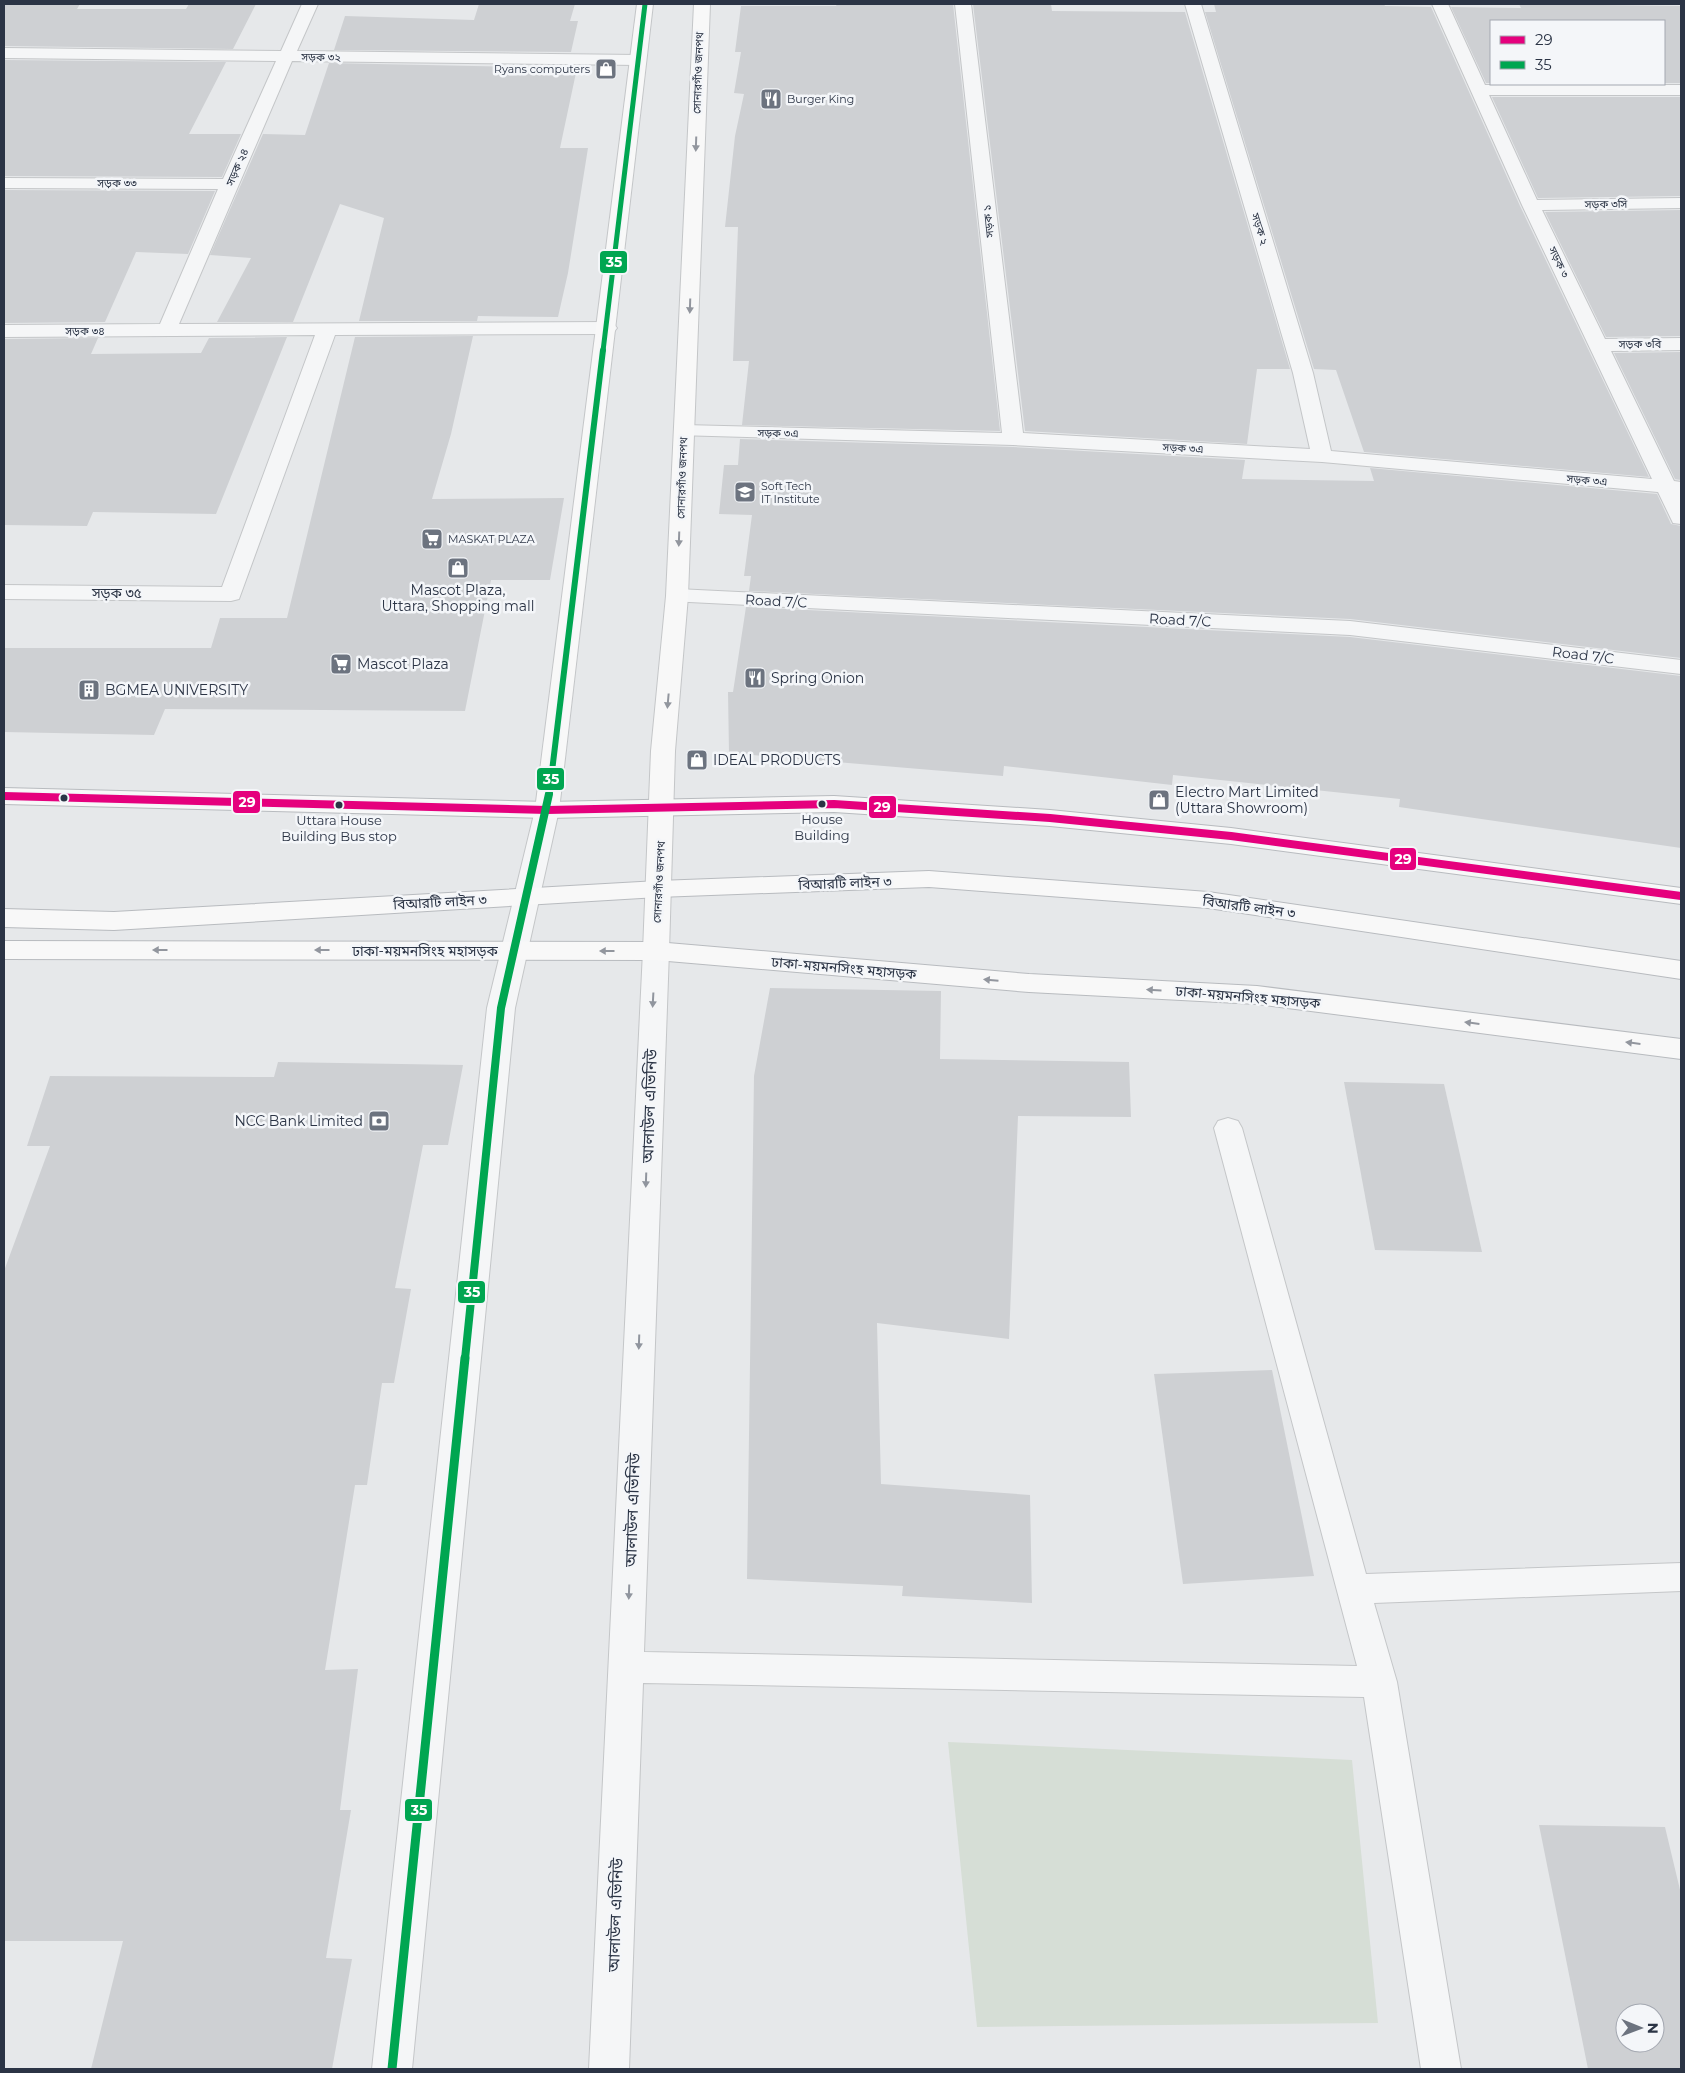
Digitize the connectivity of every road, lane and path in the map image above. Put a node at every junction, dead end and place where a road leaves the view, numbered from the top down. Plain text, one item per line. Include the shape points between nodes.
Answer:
1 (310, 4) edge
2 (645, 4) edge
3 (702, 4) edge
4 (964, 4) edge
5 (1193, 4) edge
6 (1440, 4) edge
7 (4, 53) edge
8 (286, 56) junction
9 (638, 60) junction
10 (1479, 90) junction
11 (1681, 90) edge
12 (4, 183) edge
13 (229, 184) junction
14 (1681, 203) edge
15 (1531, 205) junction
16 (607, 328) junction
17 (326, 330) junction
18 (4, 331) edge
19 (167, 331) junction
20 (1681, 344) edge
21 (1598, 345) junction
22 (684, 431) junction
23 (1012, 439) junction
24 (1322, 456) junction
25 (1675, 488) edge
26 (1681, 518) edge
27 (4, 592) edge
28 (677, 596) junction
29 (1681, 667) edge
30 (4, 796) edge
31 (662, 809) junction
32 (547, 810) junction
33 (658, 889) junction
34 (1681, 896) edge
35 (4, 918) edge
36 (656, 951) junction
37 (5, 954) edge
38 (1681, 970) edge
39 (1681, 1049) edge
40 (1228, 1128) dead end
41 (1681, 1577) edge
42 (1354, 1589) junction
43 (626, 1667) junction
44 (1379, 1682) junction
45 (392, 2069) edge
46 (609, 2069) edge
47 (1441, 2069) edge

1 - 8 street, সড়ক ২৪
2 - 9 main road
3 -> 22 main road, সোনারগাঁও জনপথ
4 - 23 street, সড়ক ১
5 - 24 street, সড়ক ২ via 1303,373
6 - 10 street, সড়ক ৩
7 - 8 street, সড়ক ৩২
8 - 9 street, সড়ক ৩২
8 - 13 street, সড়ক ২৪
9 - 16 main road
10 - 11 street
10 - 15 street, সড়ক ৩
12 - 13 street, সড়ক ৩৩
13 - 19 street, সড়ক ২৪
14 - 15 street, সড়ক ৩সি
15 - 21 street, সড়ক ৩
16 - 17 street, সড়ক ৩৪
16 - 32 main road
17 - 19 street, সড়ক ৩৪
17 - 27 street, সড়ক ৩৫ via 231,594
18 - 19 street, সড়ক ৩৪
20 - 21 street, সড়ক ৩বি
21 - 25 street, সড়ক ৩
22 - 23 street, সড়ক ৩এ
22 -> 28 main road, সোনারগাঁও জনপথ
23 - 24 street, সড়ক ৩এ
24 - 25 street, সড়ক ৩এ
25 - 26 street, সড়ক ৩
28 - 29 street, Road 7/C via 1350,628
28 -> 31 main road, সোনারগাঁও জনপথ via 663,751
30 - 32 main road
31 - 32 main road
31 - 33 main road, সোনারগাঁও জনপথ
31 - 34 main road via 834,804 1050,818 1231,836
32 - 45 street via 501,1008
33 - 35 main road, বিআরটি লাইন ৩ via 114,921
33 - 36 main road, সোনারগাঁও জনপথ
33 - 38 main road, বিআরটি লাইন ৩ via 929,879 1208,900
36 -> 37 main road, ঢাকা-ময়মনসিংহ মহাসড়ক
39 -> 36 main road, ঢাকা-ময়মনসিংহ মহাসড়ক via 1257,995 1029,983
36 -> 43 street, আলাউল এভিনিউ
40 - 42 street
41 - 42 street
42 - 44 street
43 - 44 street
43 - 46 street, আলাউল এভিনিউ
44 - 47 street

